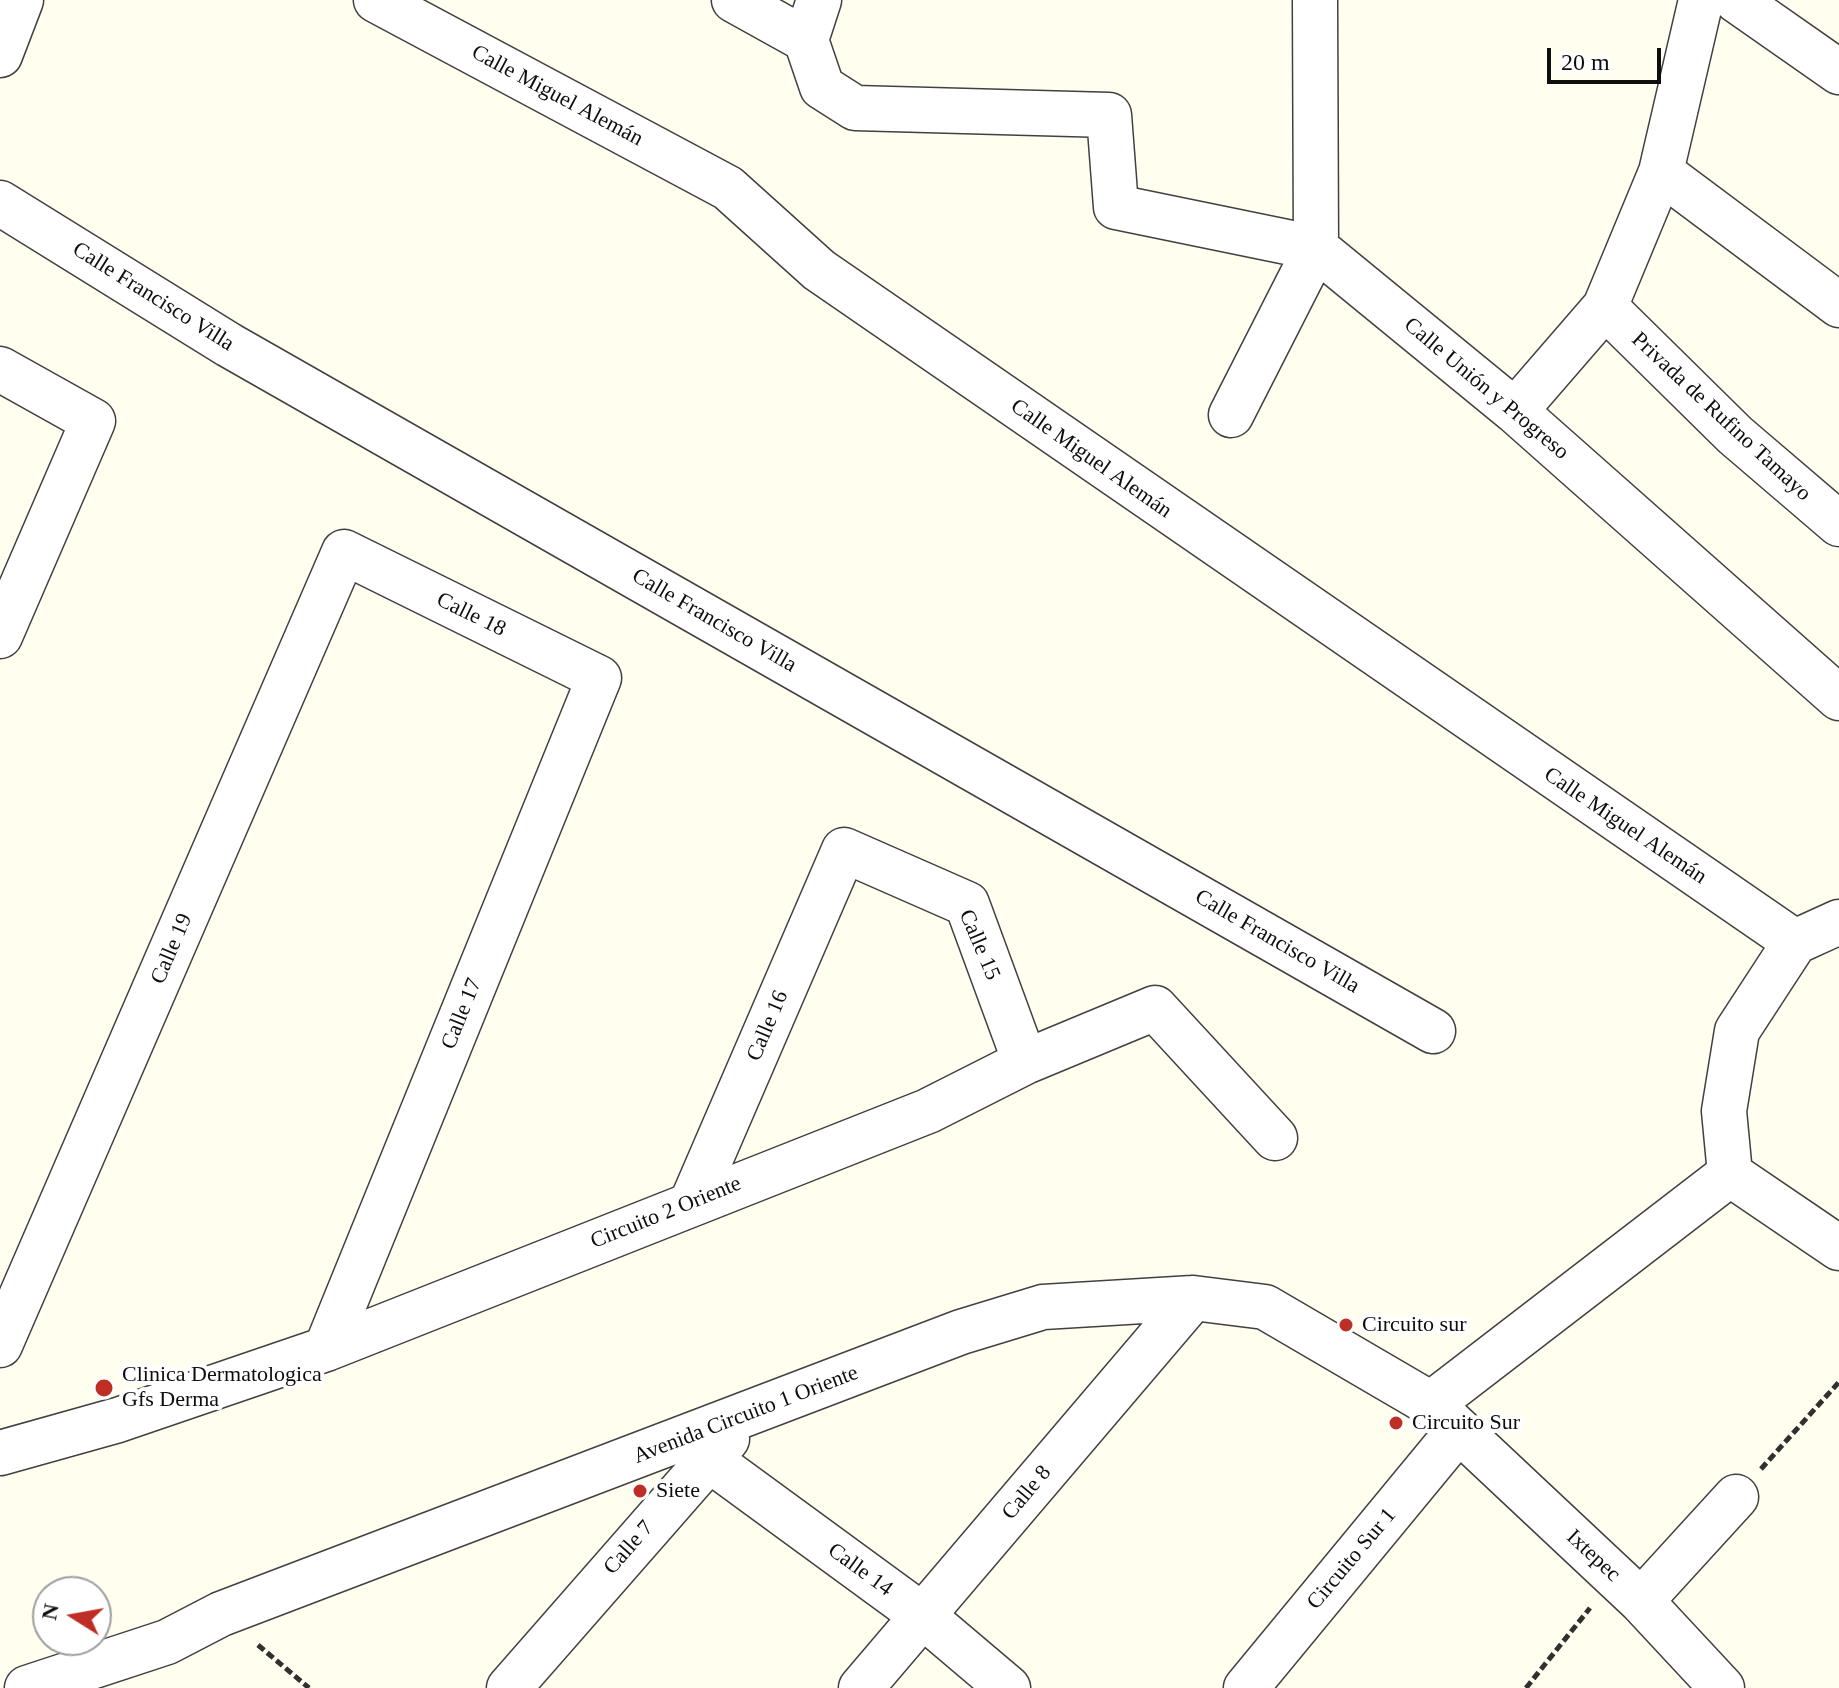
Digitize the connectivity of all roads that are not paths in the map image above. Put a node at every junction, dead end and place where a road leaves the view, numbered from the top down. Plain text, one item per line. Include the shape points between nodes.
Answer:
1 (21, 0) edge
2 (376, 0) edge
3 (734, 0) edge
4 (1315, 0) edge
5 (1701, 0) edge
6 (1736, 0) edge
7 (812, 20) edge
8 (0, 55) edge
9 (1839, 72) edge
10 (1661, 172) junction
11 (0, 203) edge
12 (1316, 248) junction
13 (1839, 305) edge
14 (1605, 307) junction
15 (0, 369) edge
16 (1515, 411) junction
17 (1231, 415) dead end
18 (1839, 524) edge
19 (344, 552) joint
20 (0, 636) edge
21 (599, 678) joint
22 (1839, 698) edge
23 (844, 850) joint
24 (1839, 922) edge
25 (1795, 942) junction
26 (1433, 1031) dead end
27 (1025, 1062) junction
28 (1275, 1138) dead end
29 (1730, 1174) junction
30 (692, 1202) junction
31 (1839, 1248) edge
32 (1193, 1298) junction
33 (0, 1345) edge
34 (326, 1349) junction
35 (755, 1413) junction
36 (1444, 1417) junction
37 (0, 1453) edge
38 (707, 1458) junction
39 (1736, 1497) road end
40 (1628, 1589) junction
41 (923, 1616) junction
42 (167, 1642) junction
43 (27, 1688) edge
44 (129, 1688) edge
45 (509, 1688) edge
46 (861, 1688) edge
47 (1008, 1688) edge
48 (1246, 1688) edge
49 (1722, 1688) edge

1 - 8 street
2 - 25 street, Calle Miguel Alemán via 728,188 832,279
3 - 7 street
4 - 12 street
5 - 10 street
6 - 9 street
7 - 12 street via 822,87 855,108 1109,115 1116,207
10 - 13 street
10 - 14 street
11 - 26 street, Calle Francisco Villa via 243,353
12 - 16 street, Calle Unión y Progreso
12 - 17 street
14 - 16 street
14 - 18 street, Privada de Rufino Tamayo via 1735,435
15 - 20 street via 93,421
16 - 22 street, Calle Unión y Progreso
19 - 21 street, Calle 18
19 - 33 street, Calle 19
21 - 34 street, Calle 17
23 - 27 street, Calle 15 via 967,904
23 - 30 street, Calle 16
24 - 25 street
25 - 29 street via 1737,1031 1724,1111
27 - 28 street, Circuito 2 Oriente via 1155,1008
27 - 30 street, Circuito 2 Oriente via 928,1111
29 - 31 street
29 - 36 street, Circuito Sur 1
30 - 34 street, Circuito 2 Oriente
32 - 35 street, Avenida Circuito 1 Oriente via 1043,1307 961,1332
32 - 36 street, Avenida Circuito 1 Oriente via 1265,1307
32 - 41 street, Calle 8
34 - 37 street, Circuito 2 Oriente via 118,1420
35 - 38 street, Calle 7
35 - 42 street, Avenida Circuito 1 Oriente via 221,1614
36 - 40 street, Ixtepec
36 - 48 street, Circuito Sur 1
38 - 41 street, Calle 14
38 - 45 street, Calle 7
39 - 40 street
40 - 49 street, Ixtepec
41 - 46 street, Calle 8
41 - 47 street, Calle 14
42 - 43 street, Avenida Circuito 1 Oriente
42 - 44 street

